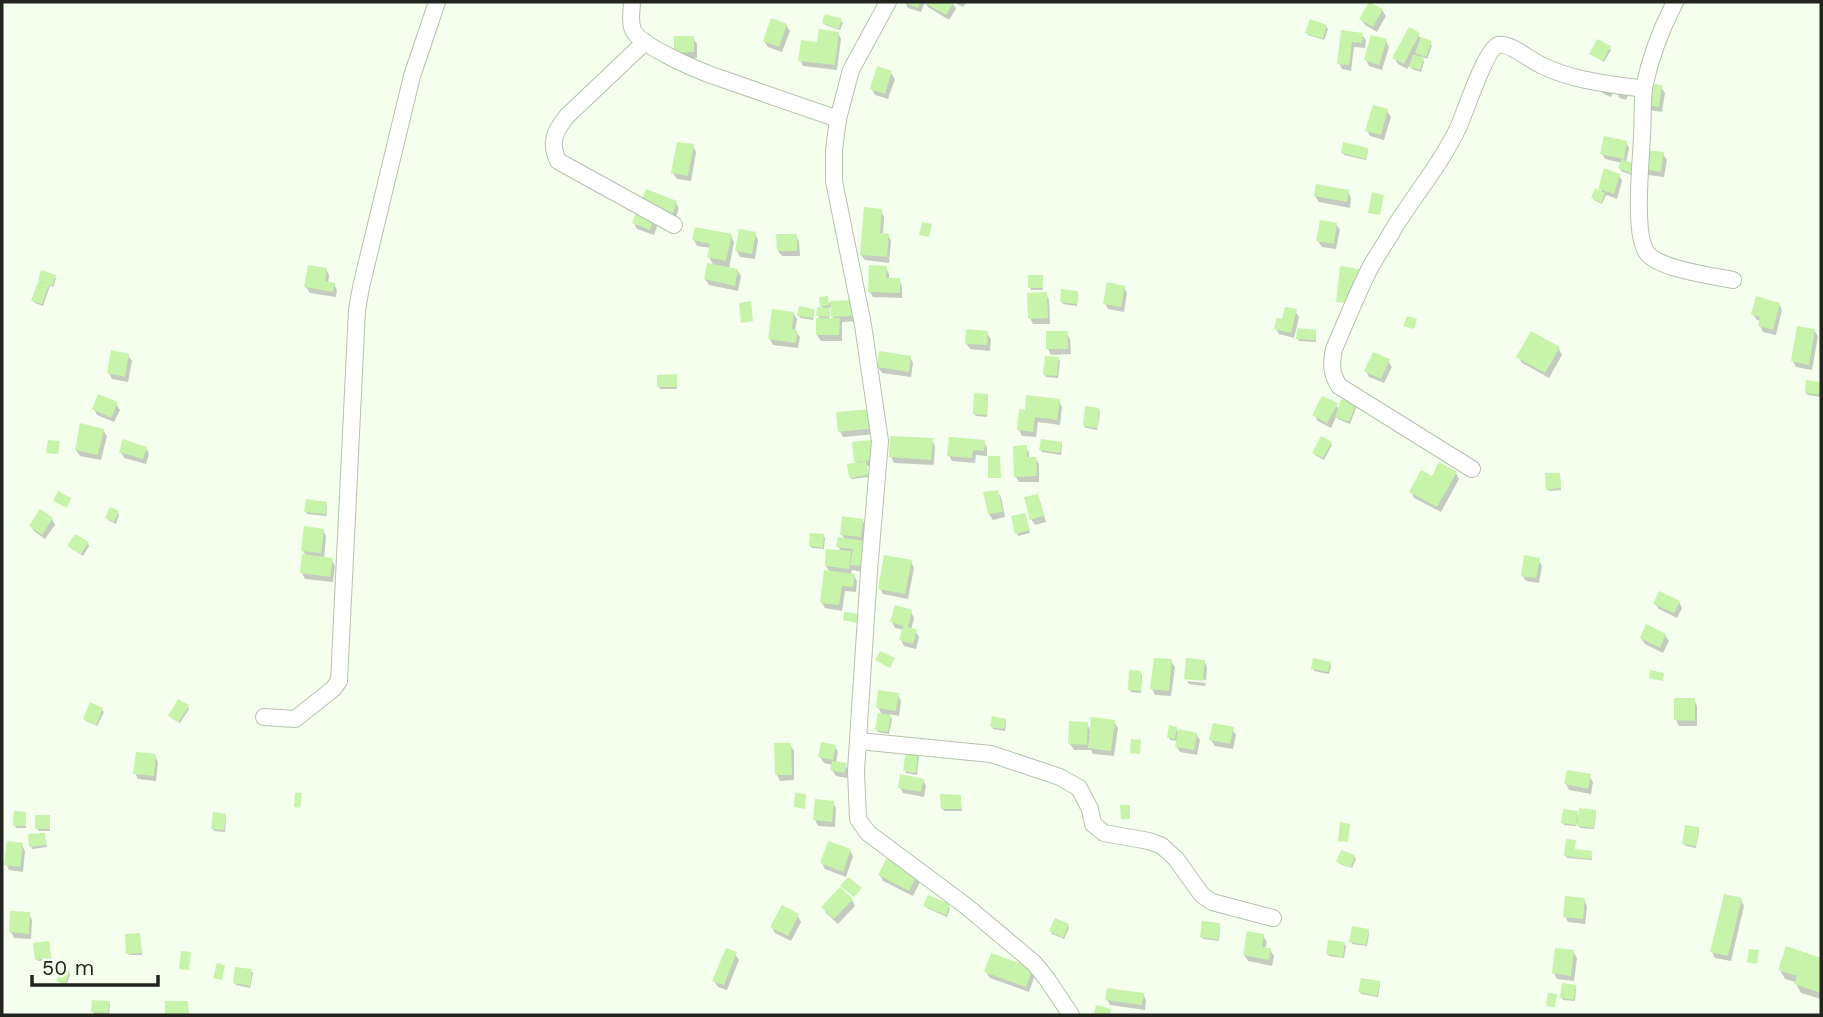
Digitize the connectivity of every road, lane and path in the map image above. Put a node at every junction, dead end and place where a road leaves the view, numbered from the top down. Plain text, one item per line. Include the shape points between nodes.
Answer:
1 (437, 2) edge
2 (632, 2) edge
3 (888, 2) edge
4 (1675, 2) edge
5 (645, 42) junction
6 (1644, 89) junction
7 (838, 118) junction
8 (674, 225) dead end
9 (1733, 280) dead end
10 (1472, 469) dead end
11 (264, 717) dead end
12 (859, 741) junction
13 (1273, 918) dead end
14 (1071, 1015) edge

1 - 11 street via 412,76 357,310 339,681 295,719
2 - 5 street via 632,29
3 - 7 street via 852,70
4 - 6 street via 1657,40
5 - 7 street via 711,75
5 - 8 street via 567,116 552,141 558,161
6 - 9 street via 1639,214 1646,252 1656,261
6 - 10 street via 1556,72 1506,45 1492,49 1445,153 1371,267 1334,349 1332,375 1339,386
7 - 12 street via 834,181 880,441
12 - 13 street via 991,754 1059,777 1079,789 1093,824 1104,833 1161,846 1212,902
12 - 14 street via 856,802 858,819 868,833 1034,963

